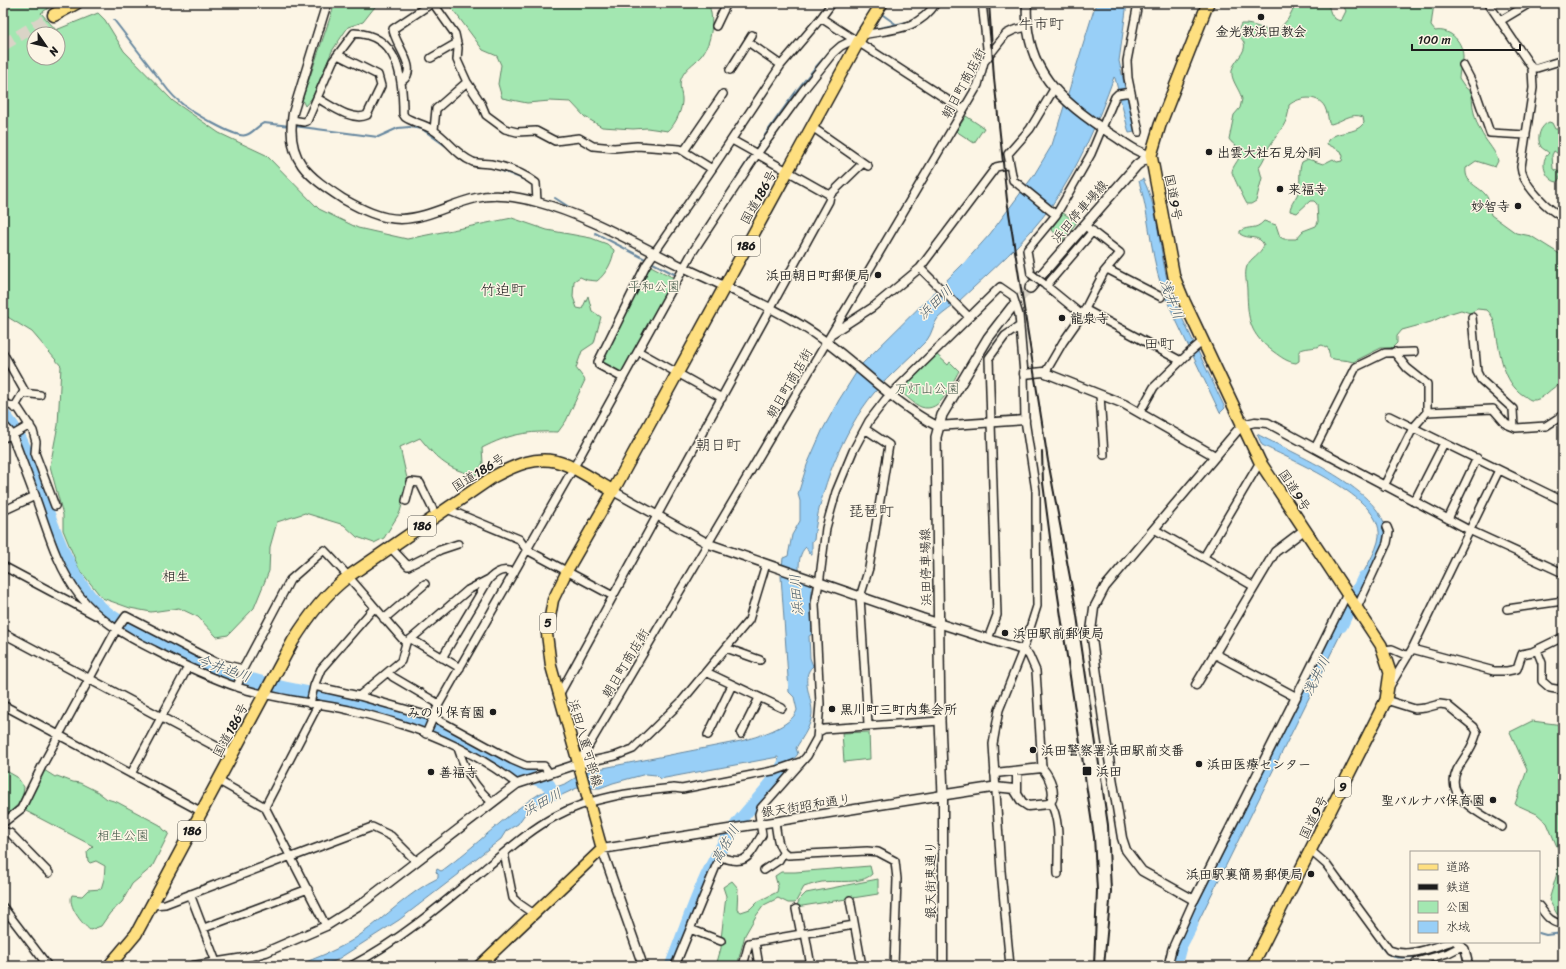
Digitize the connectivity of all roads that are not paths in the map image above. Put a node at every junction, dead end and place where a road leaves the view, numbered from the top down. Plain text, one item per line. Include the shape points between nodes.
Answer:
1 (72, 3) edge
2 (76, 3) edge
3 (327, 3) edge
4 (432, 3) edge
5 (727, 3) edge
6 (832, 3) edge
7 (882, 3) edge
8 (936, 3) edge
9 (982, 3) edge
10 (1027, 3) edge
11 (1138, 3) edge
12 (1208, 3) edge
13 (1488, 3) edge
14 (1530, 3) edge
15 (821, 18) junction
16 (1500, 22) junction
17 (716, 26) dead end
18 (1027, 27) junction
19 (752, 35) dead end
20 (858, 39) junction
21 (748, 42) junction
22 (457, 43) junction
23 (338, 54) junction
24 (988, 57) junction
25 (431, 58) dead end
26 (1563, 60) edge
27 (781, 65) junction
28 (1463, 65) dead end
29 (1532, 68) junction
30 (730, 70) dead end
31 (402, 81) junction
32 (467, 82) junction
33 (1054, 89) junction
34 (1129, 93) junction
35 (723, 94) dead end
36 (317, 98) junction
37 (963, 110) junction
38 (292, 120) junction
39 (812, 127) junction
40 (1102, 128) junction
41 (434, 130) junction
42 (1139, 132) dead end
43 (1526, 135) junction
44 (732, 140) junction
45 (684, 150) junction
46 (757, 154) junction
47 (1151, 156) junction
48 (1010, 164) junction
49 (712, 169) junction
50 (788, 171) junction
51 (830, 195) junction
52 (537, 202) junction
53 (1055, 214) junction
54 (1563, 217) edge
55 (1084, 224) junction
56 (1093, 231) junction
57 (654, 252) junction
58 (684, 268) junction
59 (920, 268) junction
60 (1107, 269) junction
61 (1045, 285) junction
62 (724, 286) junction
63 (1030, 288) tunnel mouth
64 (1161, 297) dead end
65 (1012, 307) tunnel mouth
66 (771, 309) junction
67 (1084, 312) junction
68 (967, 315) junction
69 (1472, 317) dead end
70 (1020, 326) junction
71 (831, 334) junction
72 (826, 342) junction
73 (1200, 344) junction
74 (638, 351) junction
75 (1394, 352) junction
76 (1414, 352) dead end
77 (3, 353) edge
78 (1181, 361) junction
79 (677, 373) junction
80 (1045, 373) junction
81 (1024, 374) junction
82 (623, 378) junction
83 (23, 393) junction
84 (889, 393) junction
85 (40, 395) dead end
86 (1100, 395) junction
87 (722, 398) junction
88 (3, 403) edge
89 (14, 408) junction
90 (1140, 412) junction
91 (1427, 412) junction
92 (1563, 415) edge
93 (1389, 416) dead end
94 (1025, 420) junction
95 (991, 422) junction
96 (3, 425) edge
97 (1242, 425) junction
98 (28, 426) junction
99 (937, 426) junction
100 (1514, 427) junction
101 (1413, 428) junction
102 (864, 429) junction
103 (12, 435) junction
104 (3, 438) edge
105 (1444, 442) junction
106 (1315, 448) junction
107 (1104, 455) dead end
108 (1215, 456) junction
109 (1330, 456) joint
110 (1477, 458) junction
111 (1260, 462) junction
112 (574, 467) junction
113 (1499, 470) junction
114 (1384, 486) junction
115 (613, 490) junction
116 (35, 496) junction
117 (406, 500) dead end
118 (1563, 501) edge
119 (1414, 502) junction
120 (55, 506) dead end
121 (447, 509) junction
122 (3, 512) edge
123 (436, 516) junction
124 (658, 516) junction
125 (1448, 519) junction
126 (1387, 527) dead end
127 (1154, 529) junction
128 (1304, 530) junction
129 (1469, 530) junction
130 (458, 544) dead end
131 (709, 544) junction
132 (391, 548) junction
133 (527, 550) junction
134 (1204, 557) junction
135 (766, 564) junction
136 (3, 566) edge
137 (567, 571) junction
138 (514, 573) junction
139 (1563, 573) edge
140 (349, 576) junction
141 (489, 579) junction
142 (817, 582) junction
143 (425, 584) dead end
144 (1253, 586) junction
145 (613, 596) junction
146 (860, 597) junction
147 (1353, 600) junction
148 (1563, 601) edge
149 (374, 608) junction
150 (1507, 609) dead end
151 (99, 617) junction
152 (384, 619) junction
153 (939, 623) junction
154 (118, 628) junction
155 (3, 633) edge
156 (1563, 637) edge
157 (988, 639) junction
158 (409, 641) junction
159 (726, 648) junction
160 (1023, 650) junction
161 (1383, 650) junction
162 (1537, 650) junction
163 (1410, 652) junction
164 (1215, 654) junction
165 (442, 658) junction
166 (760, 660) dead end
167 (188, 667) junction
168 (460, 668) junction
169 (242, 670) junction
170 (388, 672) junction
171 (706, 672) junction
172 (90, 679) junction
173 (238, 685) junction
174 (732, 685) junction
175 (1196, 685) dead end
176 (1390, 686) junction
177 (313, 687) junction
178 (1562, 688) edge
179 (266, 692) junction
180 (358, 696) junction
181 (558, 696) junction
182 (1296, 697) junction
183 (759, 698) junction
184 (1386, 700) junction
185 (310, 702) junction
186 (439, 704) junction
187 (3, 705) edge
188 (318, 705) junction
189 (782, 708) dead end
190 (161, 717) junction
191 (432, 718) junction
192 (940, 721) junction
193 (868, 724) junction
194 (818, 732) junction
195 (427, 733) junction
196 (741, 734) dead end
197 (708, 735) dead end
198 (58, 736) junction
199 (458, 748) junction
200 (232, 755) junction
201 (801, 762) junction
202 (579, 766) junction
203 (1042, 768) junction
204 (1017, 771) junction
205 (549, 773) junction
206 (994, 773) junction
207 (131, 774) junction
208 (219, 781) junction
209 (517, 784) junction
210 (995, 787) junction
211 (1017, 792) junction
212 (943, 795) junction
213 (492, 802) junction
214 (589, 802) junction
215 (1050, 802) junction
216 (265, 807) junction
217 (202, 812) junction
218 (774, 822) junction
219 (3, 823) edge
220 (760, 825) junction
221 (1502, 827) dead end
222 (3, 831) edge
223 (602, 849) junction
224 (1311, 851) junction
225 (504, 853) junction
226 (783, 853) junction
227 (291, 856) junction
228 (416, 861) junction
229 (764, 870) dead end
230 (49, 873) dead end
231 (1058, 874) dead end
232 (308, 889) junction
233 (190, 894) junction
234 (850, 900) dead end
235 (1194, 900) junction
236 (153, 905) junction
237 (1540, 907) edge
238 (3, 909) edge
239 (796, 909) dead end
240 (534, 914) junction
241 (1563, 924) edge
242 (854, 925) junction
243 (326, 926) junction
244 (204, 928) junction
245 (690, 929) junction
246 (803, 934) junction
247 (721, 941) dead end
248 (755, 942) junction
249 (1443, 943) edge
250 (1459, 944) edge
251 (1430, 945) edge
252 (216, 962) junction
253 (1416, 962) dead end
254 (114, 965) edge
255 (48, 966) edge
256 (193, 966) edge
257 (351, 966) edge
258 (479, 966) edge
259 (643, 966) edge
260 (675, 966) edge
261 (743, 966) edge
262 (759, 966) edge
263 (811, 966) edge
264 (862, 966) edge
265 (894, 966) edge
266 (943, 966) edge
267 (1010, 966) edge
268 (1168, 966) edge
269 (1252, 966) edge
270 (1469, 966) edge

1 - 2 highway via 57,14
3 - 38 street
4 - 22 street via 454,34
4 - 31 street via 393,29 393,35 408,66 408,74
5 - 17 street
6 - 15 street
7 - 20 highway, 国道186号 / 186
8 - 20 street via 917,23
9 - 24 street
10 - 18 street
11 - 34 street via 1128,53
12 - 47 highway, 国道9号 / 9 via 1160,125
13 - 16 street
14 - 16 street
15 - 20 street
15 - 27 street
16 - 29 street
18 - 24 street, 朝日町商店街 via 1006,34
18 - 33 street via 1038,64
19 - 21 street
20 - 37 street
20 - 39 highway, 国道186号 / 186
20 - 46 street via 833,53
21 - 27 street
21 - 30 street
22 - 25 street
22 - 32 street via 457,60
23 - 31 street via 354,33 374,38 386,45 394,55
23 - 36 street
23 - 36 street via 378,75 381,86 367,115 363,117 350,115
24 - 37 street, 朝日町商店街 via 983,64 978,85
26 - 29 street
27 - 44 street
28 - 43 street via 1473,84 1490,133
29 - 43 street via 1533,88
31 - 41 street via 403,114
32 - 41 street via 436,109
32 - 45 street via 481,102 486,115 510,130 536,131 555,141 579,138 593,146
33 - 40 street via 1065,101
33 - 48 street via 1030,129 1008,154
34 - 40 street via 1118,94
34 - 42 street
35 - 45 street
36 - 38 street via 307,121
37 - 71 street, 朝日町商店街
38 - 52 street via 292,141 302,167 314,180 371,213 400,219 415,218 486,196 504,195
39 - 50 highway, 国道186号 / 186
39 - 51 street via 866,164
40 - 47 street
40 - 53 street via 1079,178
41 - 52 street via 463,157 475,163 491,164 519,172 531,179 536,183
43 - 54 street via 1522,175 1548,208
44 - 46 street
44 - 49 street
45 - 49 street
46 - 50 street
46 - 58 street
47 - 55 main road, 浜田停車場線 via 1137,164
47 - 73 highway, 国道9号 / 9 via 1174,276
48 - 53 street via 1013,180
48 - 59 street via 996,167
49 - 57 street
50 - 51 street
50 - 62 highway, 国道186号 / 186
51 - 66 street
52 - 57 street via 604,228
53 - 61 street, bridge via 1027,250 1031,274
55 - 56 street
55 - 63 main road, 浜田停車場線
56 - 60 street via 1120,253
56 - 61 street
57 - 58 street
57 - 82 street via 598,362
58 - 62 street
58 - 74 street
59 - 68 street
59 - 71 street via 873,307
60 - 64 street
60 - 67 street
61 - 67 street
62 - 66 street
62 - 79 highway, 国道186号 / 186
65 - 99 main road, 浜田停車場線 via 988,338
66 - 72 street via 792,319
66 - 87 street
67 - 78 street
67 - 80 street
68 - 70 street via 1000,287 1013,296
68 - 84 street
69 - 100 street via 1477,372 1481,380 1512,409
70 - 81 street
70 - 95 street via 1005,336 989,358
71 - 72 street, 朝日町商店街
72 - 84 street
72 - 131 street, 朝日町商店街
73 - 78 street
73 - 97 highway, 国道9号 / 9
74 - 79 street
74 - 82 street
75 - 76 street
75 - 91 street via 1407,368 1427,384
75 - 106 street via 1380,355 1354,369
77 - 83 street via 24,390
78 - 90 street via 1154,387
79 - 87 street
79 - 115 highway, 国道186号 / 186
80 - 81 street
80 - 86 street
81 - 94 street
82 - 112 street
83 - 85 street
83 - 89 street
84 - 99 street via 926,421
84 - 102 street
86 - 90 street
86 - 107 street
87 - 124 street
88 - 89 street
89 - 98 street via 22,412
90 - 108 street
91 - 100 street via 1493,409 1506,424
91 - 101 street
92 - 100 street via 1546,426
93 - 101 street
94 - 95 street
94 - 160 street via 1036,491 1037,606
95 - 99 street
95 - 157 street via 997,615
96 - 103 street
97 - 106 street via 1264,422
97 - 108 street
97 - 111 highway, 国道9号 / 9
98 - 103 street
98 - 120 street via 35,437 35,453
99 - 153 main road, 浜田停車場線
101 - 105 street
101 - 114 street
102 - 142 street via 843,474 826,528
102 - 146 street via 889,445 875,538
103 - 104 street
103 - 116 street
105 - 110 street
105 - 119 street
106 - 109 street
108 - 127 street
109 - 114 street
110 - 113 street
110 - 125 street
111 - 128 highway, 国道9号 / 9
111 - 134 street
112 - 115 highway, 国道186号 / 186
112 - 121 highway, 国道186号 / 186 via 543,458 528,460 493,477
112 - 133 street
113 - 118 street
113 - 129 street
114 - 119 street
115 - 124 street
115 - 137 main road, 浜田八重可部線 / 5
116 - 122 street
116 - 151 street via 65,573 80,596
117 - 123 street via 412,482 420,483
119 - 125 street
121 - 123 highway, 国道186号 / 186
121 - 133 street via 519,539
123 - 132 highway, 国道186号 / 186
124 - 131 street
124 - 145 street
125 - 129 street
126 - 147 street via 1388,543
127 - 134 street
127 - 235 street via 1098,597 1091,622 1091,640 1126,850 1142,871
128 - 144 street via 1274,552
128 - 147 highway, 国道9号 / 9
129 - 139 street
129 - 163 street
130 - 132 street via 408,566
131 - 135 street
131 - 202 street, 朝日町商店街
132 - 140 highway, 国道186号 / 186
133 - 137 street
133 - 138 street
134 - 144 street
135 - 142 street
135 - 159 street via 749,620
136 - 151 street
137 - 145 street
137 - 181 main road, 浜田八重可部線 / 5 via 553,600 547,625 548,650
138 - 141 street via 502,570
138 - 168 street
140 - 149 street
140 - 169 street via 324,550 319,554 290,580
140 - 179 highway, 国道186号 / 186 via 328,593 310,614
141 - 158 street via 468,590
141 - 165 street
142 - 146 street
142 - 194 street via 815,611 820,704
143 - 152 street
144 - 164 street
145 - 181 street
146 - 153 street
146 - 193 street
147 - 161 highway, 国道9号 / 9
147 - 182 street
148 - 150 street
149 - 152 street
149 - 177 street via 321,669
151 - 154 street
152 - 158 street
153 - 157 street
153 - 192 main road, 浜田停車場線
154 - 167 street
154 - 169 street via 128,616 215,662
154 - 172 street
155 - 172 street
156 - 162 street
157 - 160 street
158 - 165 street
158 - 170 street via 401,661
159 - 166 street
159 - 171 street
160 - 203 street via 1029,655 1036,671
160 - 206 street via 996,718 993,744
161 - 163 street
161 - 176 highway, 国道9号 / 9 via 1390,672
162 - 163 street via 1522,654 1517,669 1507,671 1494,671
162 - 178 street via 1542,663 1542,681 1550,688
163 - 176 street
164 - 175 street
164 - 182 street
165 - 168 street
167 - 173 street
167 - 190 street
168 - 186 street
169 - 173 street
170 - 180 street
170 - 186 street
171 - 174 street
171 - 202 street via 681,702 633,749
172 - 190 street
172 - 198 street
173 - 179 street
174 - 183 street
174 - 197 street
176 - 184 highway, 国道9号 / 9
177 - 180 street
177 - 185 street
179 - 185 street
179 - 200 highway, 国道186号 / 186
180 - 191 street
181 - 202 main road, 浜田八重可部線 / 5
182 - 235 street
183 - 189 street
183 - 196 street
184 - 221 street via 1415,709 1447,705 1474,727 1477,732 1457,772 1455,787 1465,803
184 - 224 highway, 国道9号 / 9
185 - 188 street
186 - 191 street
187 - 198 street
188 - 195 street via 349,710
188 - 216 street
190 - 200 street
190 - 207 street
191 - 195 street
191 - 205 street via 512,760 526,766 544,766
192 - 193 street
192 - 212 main road, 浜田停車場線
193 - 194 street via 824,729
194 - 201 street via 807,756
195 - 199 street
198 - 207 street
198 - 219 street via 21,809
199 - 209 street
199 - 213 street via 468,775 475,786
200 - 208 highway, 国道186号 / 186
201 - 214 street via 777,770 682,789 654,790
201 - 220 street via 761,808
202 - 205 street
202 - 214 main road, 浜田八重可部線 / 5
203 - 204 street
203 - 215 street via 1049,775 1053,797
204 - 206 street
204 - 211 street
205 - 209 street
206 - 210 street
207 - 217 street
208 - 216 street
208 - 217 highway, 国道186号 / 186
209 - 213 street
210 - 211 street via 1011,788
210 - 212 main road
210 - 267 street via 1000,871
211 - 215 street via 1022,802 1028,806 1036,807
212 - 218 street, 銀天街昭和通り
212 - 266 street, 銀天街東通り
213 - 228 street
214 - 223 main road, 浜田八重可部線 / 5
214 - 225 street via 554,817
215 - 231 street via 1055,810
216 - 227 street
217 - 236 highway, 国道186号 / 186
218 - 220 street, 銀天街昭和通り
218 - 226 street
220 - 223 street, 銀天街昭和通り
220 - 245 street via 762,835 743,860 735,862 721,857
222 - 230 street via 10,833
223 - 240 main road
223 - 259 street
224 - 251 street via 1326,864 1389,950 1404,954
224 - 269 highway, 国道9号 / 9
225 - 240 street via 514,898
225 - 257 street via 414,926
226 - 229 street
226 - 265 street via 788,855 866,851 878,852 895,861 897,879
227 - 228 street via 372,827 391,836
227 - 232 street
227 - 233 street
228 - 243 street via 361,904
232 - 243 street
232 - 244 street
233 - 236 street via 165,904
233 - 244 street
234 - 242 street
235 - 268 street via 1172,949
236 - 254 highway, 国道186号 / 186
237 - 241 street via 1549,919
238 - 255 street
239 - 246 street
240 - 258 main road
242 - 246 street
242 - 264 street
243 - 252 street via 266,952
244 - 252 street
245 - 247 street
245 - 260 street
246 - 248 street
246 - 263 street
248 - 261 street via 749,943
248 - 262 street
249 - 251 street
250 - 253 street via 1448,953
250 - 270 street via 1466,952
252 - 256 street

